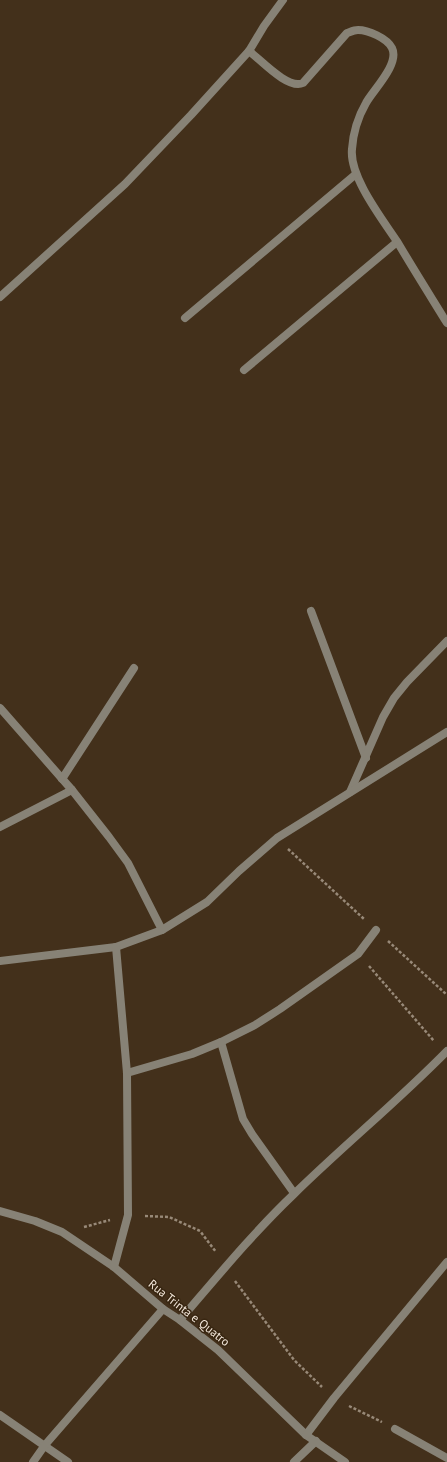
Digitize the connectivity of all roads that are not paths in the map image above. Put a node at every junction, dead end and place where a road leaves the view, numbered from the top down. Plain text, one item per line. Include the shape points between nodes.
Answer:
1 (283, 0) edge
2 (249, 51) junction
3 (356, 174) junction
4 (397, 242) junction
5 (0, 297) edge
6 (185, 318) dead end
7 (447, 323) edge
8 (244, 370) dead end
9 (311, 611) dead end
10 (447, 642) edge
11 (134, 668) dead end
12 (0, 708) edge
13 (447, 732) edge
14 (366, 758) junction
15 (62, 779) junction
16 (72, 790) junction
17 (350, 792) junction
18 (0, 827) edge
19 (162, 930) junction
20 (376, 930) road end
21 (116, 947) junction
22 (0, 961) edge
23 (221, 1042) junction
24 (446, 1052) edge
25 (127, 1073) junction
26 (294, 1194) junction
27 (0, 1211) edge
28 (447, 1262) edge
29 (114, 1267) junction
30 (163, 1310) junction
31 (180, 1320) junction
32 (0, 1414) edge
33 (395, 1429) road end
34 (306, 1435) junction
35 (316, 1441) junction
36 (45, 1445) junction
37 (447, 1458) edge
38 (33, 1462) edge
39 (68, 1462) edge
40 (294, 1462) edge
41 (345, 1462) edge

1 - 2 street
2 - 3 street via 281,78 298,85 303,83 347,33 359,30 380,36 387,42 394,57 365,104 352,143 351,157
2 - 5 street via 125,184
3 - 4 street
3 - 6 street
4 - 7 street
4 - 8 street
9 - 14 street
10 - 14 street via 394,698
11 - 15 street
12 - 15 street
13 - 17 street
14 - 17 street
15 - 16 street
16 - 18 street
16 - 19 street via 128,863
17 - 19 street via 277,838 207,902
19 - 21 street
20 - 23 street via 358,954 280,1009
21 - 22 street
21 - 25 street
23 - 25 street via 192,1054
23 - 26 street via 243,1119
24 - 26 street
25 - 29 street via 128,1215
26 - 31 street via 251,1236
27 - 29 street, Rua Trinta e Quatro via 62,1232
28 - 34 street
29 - 30 street, Rua Trinta e Quatro
30 - 31 street, Rua Trinta e Quatro
30 - 36 street
31 - 34 street, Rua Trinta e Quatro via 218,1350
32 - 36 street
33 - 37 street
34 - 35 street, Rua Trinta e Quatro
35 - 40 street
35 - 41 street, Rua Trinta e Quatro
36 - 38 street
36 - 39 street

